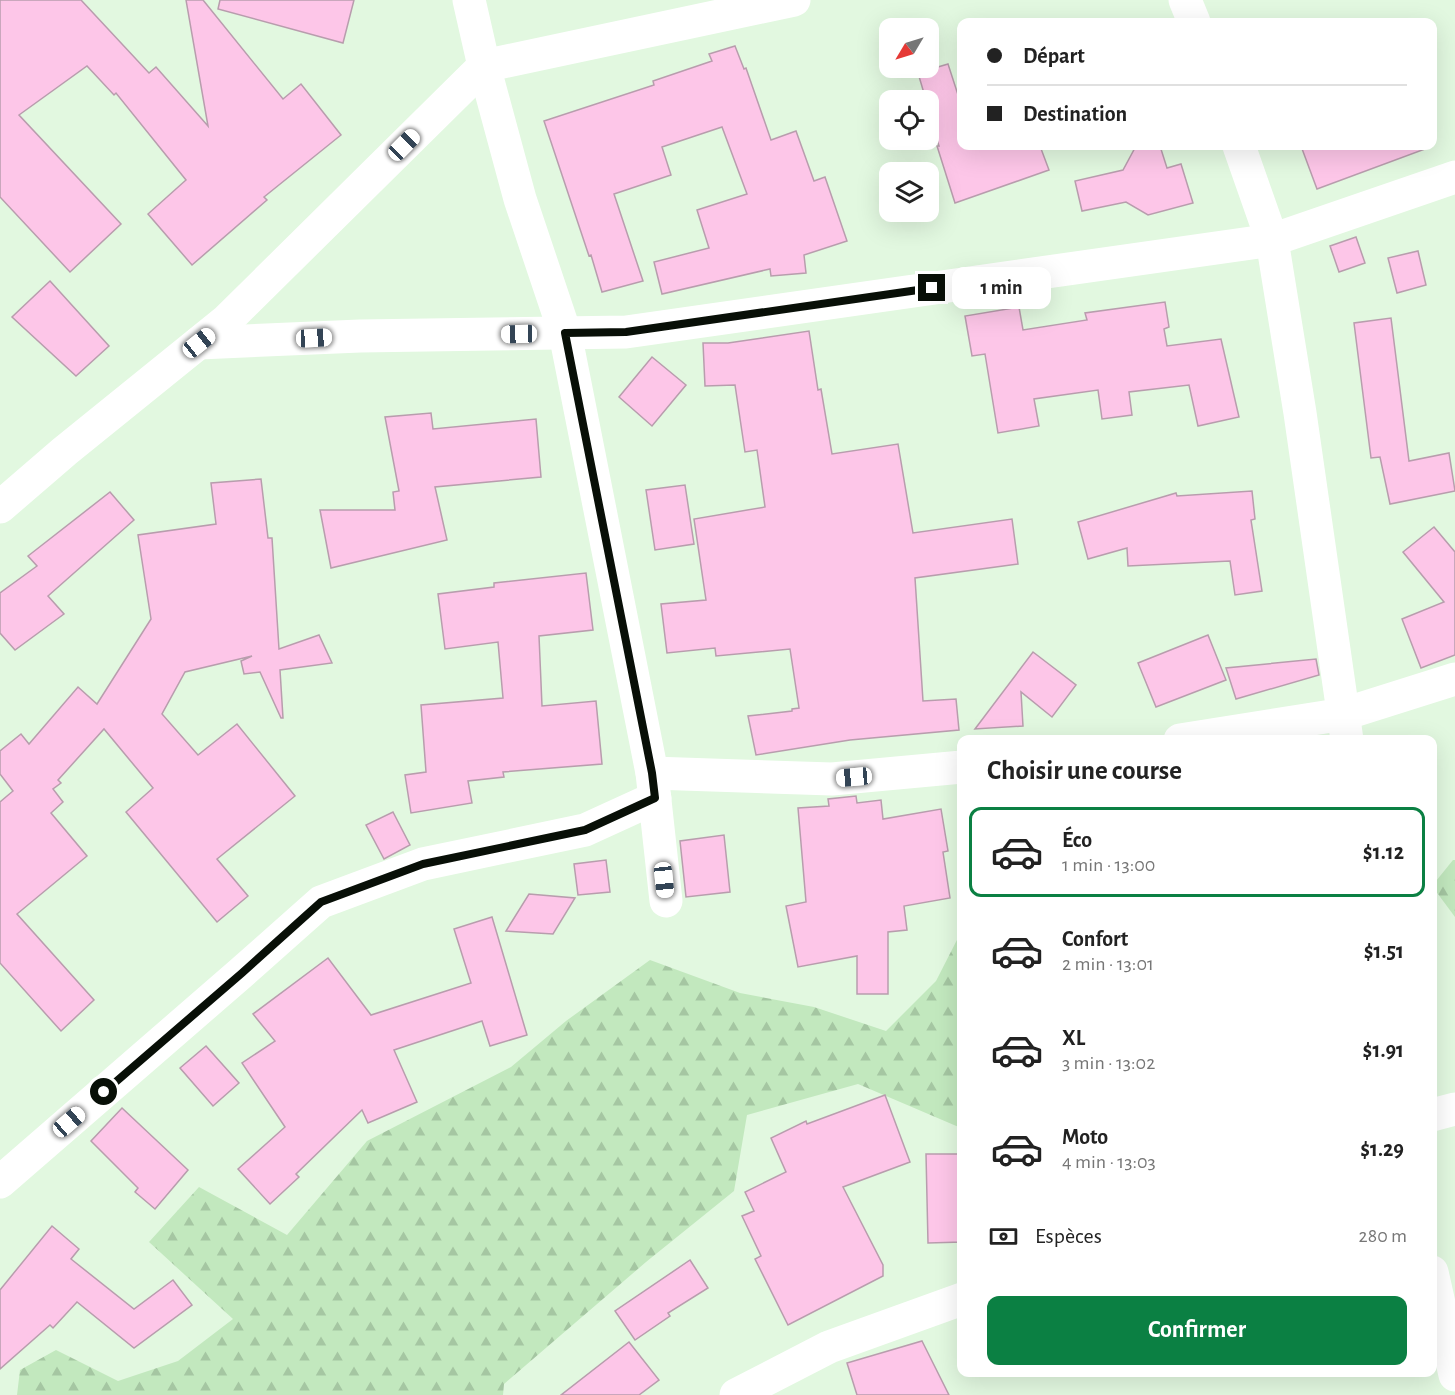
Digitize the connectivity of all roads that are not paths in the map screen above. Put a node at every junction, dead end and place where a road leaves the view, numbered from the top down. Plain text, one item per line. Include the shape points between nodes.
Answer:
1 (469, 0) edge
2 (794, 0) edge
3 (1185, 0) edge
4 (1192, 18) edge
5 (484, 66) junction
6 (1240, 150) edge
7 (1455, 177) edge
8 (1272, 240) junction
9 (565, 333) junction
10 (199, 343) junction
11 (0, 507) edge
12 (1455, 679) edge
13 (1346, 727) edge
14 (1244, 735) edge
15 (957, 767) edge
16 (654, 785) junction
17 (666, 901) dead end
18 (1455, 1109) edge
19 (1437, 1113) edge
20 (0, 1182) edge
21 (1437, 1294) edge
22 (957, 1301) edge
23 (1455, 1375) edge
24 (735, 1395) edge

1 - 5 street
2 - 5 street
3 - 4 street
5 - 9 street via 520,199
5 - 10 street via 227,320
6 - 8 street
7 - 8 street
8 - 9 street via 626,332
8 - 13 street
9 - 10 street
9 - 16 street
10 - 11 street
12 - 13 street
13 - 14 street
15 - 16 street via 832,779
16 - 17 street
16 - 20 street via 585,830 423,864 321,902
18 - 19 street
21 - 23 street
22 - 24 street via 829,1347

